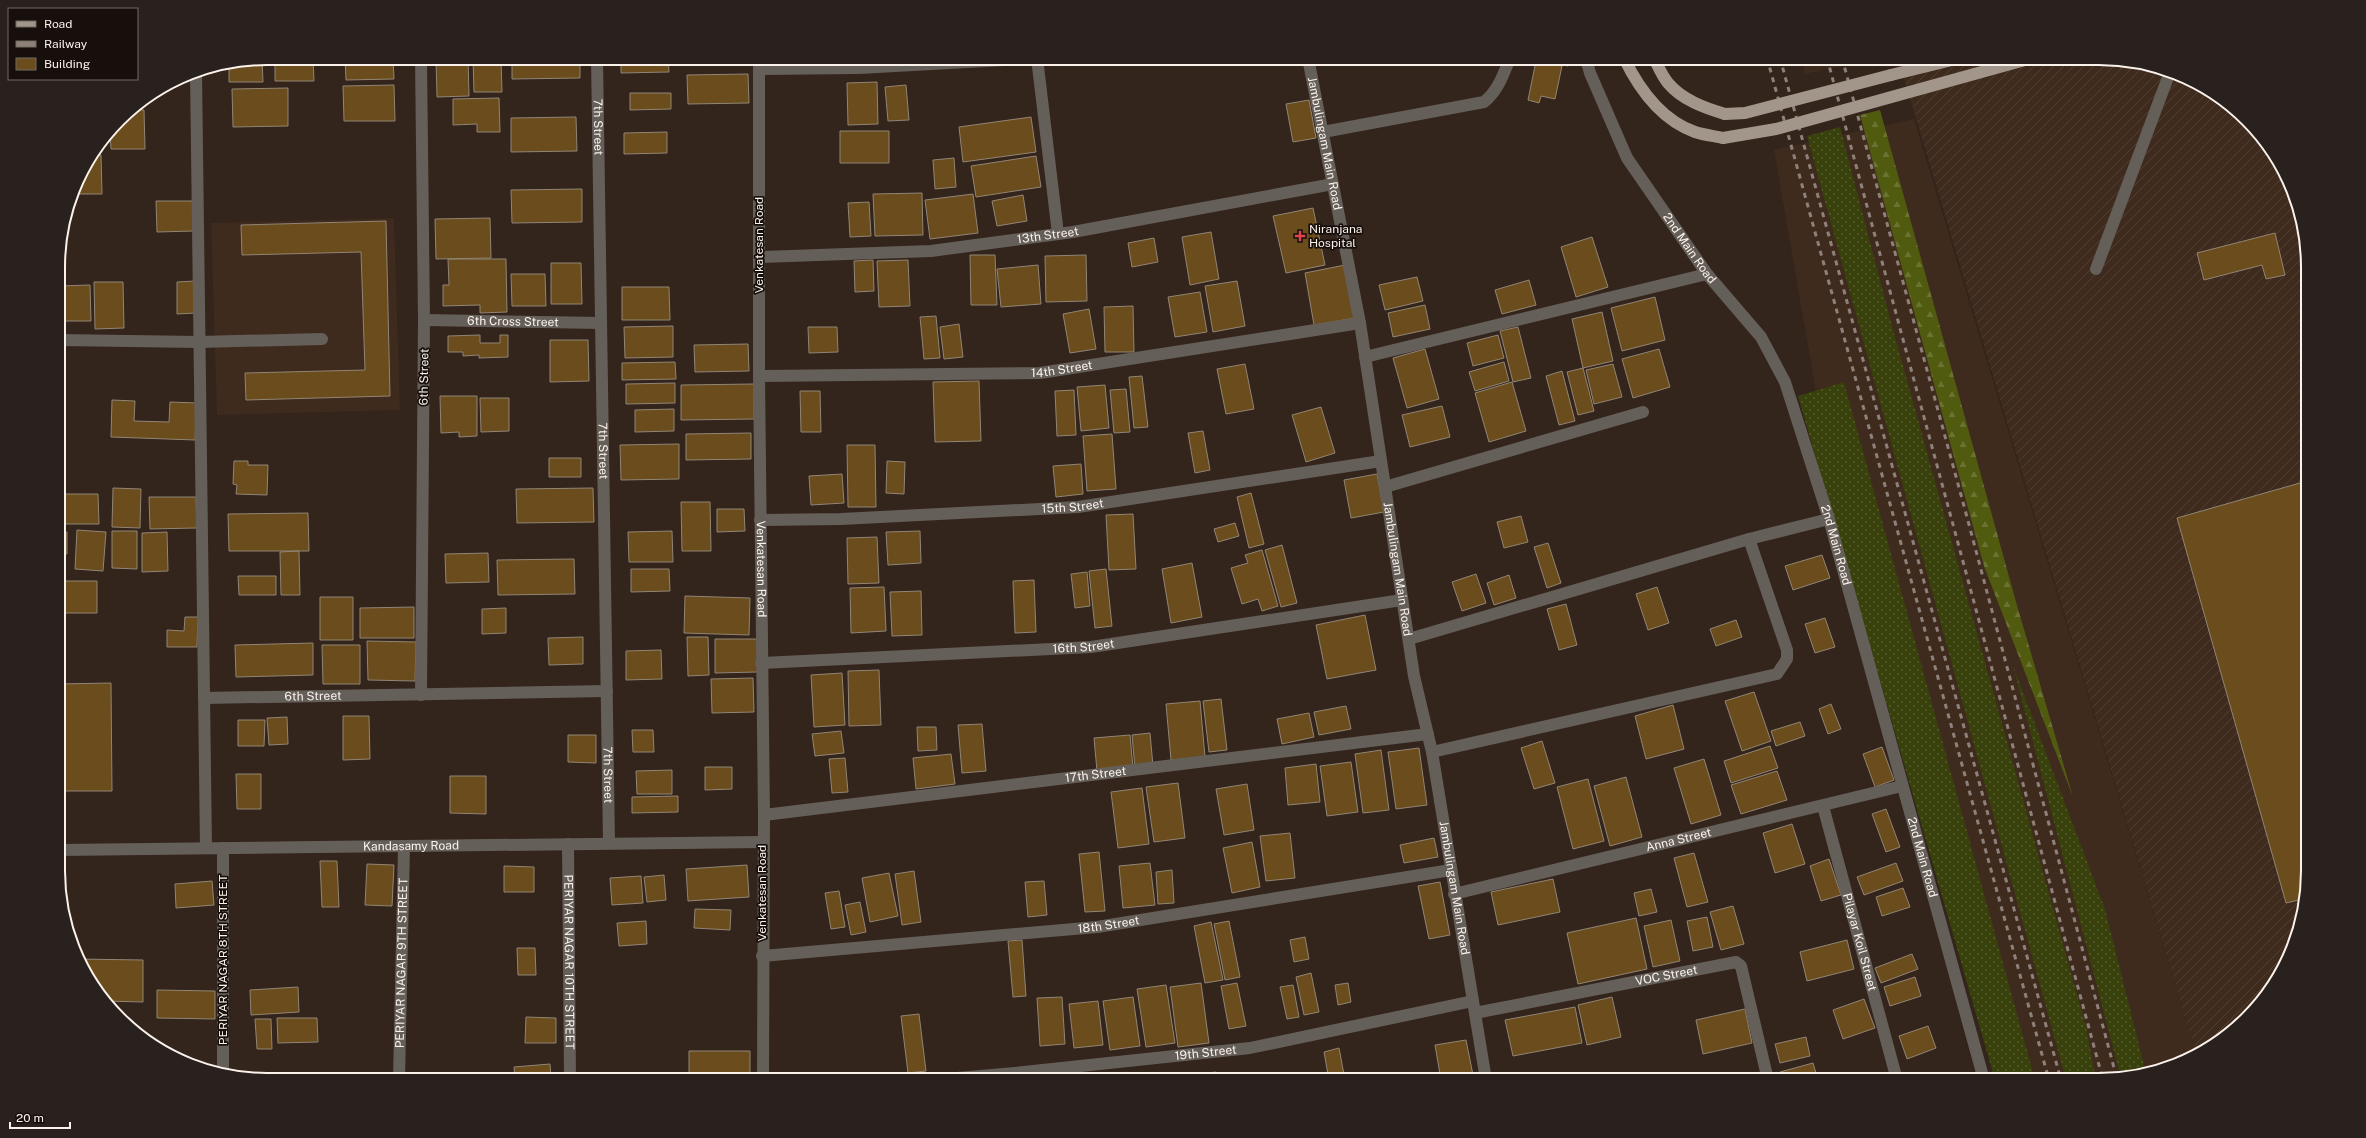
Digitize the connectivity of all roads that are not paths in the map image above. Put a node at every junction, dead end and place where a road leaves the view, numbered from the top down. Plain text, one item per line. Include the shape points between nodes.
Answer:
1 (421, 65) edge
2 (598, 65) edge
3 (760, 65) edge
4 (785, 65) edge
5 (912, 65) edge
6 (1038, 65) edge
7 (1309, 65) edge
8 (1507, 65) edge
9 (1588, 65) edge
10 (1627, 65) edge
11 (1658, 65) edge
12 (1931, 65) edge
13 (2007, 65) edge
14 (2168, 77) edge
15 (196, 78) edge
16 (1323, 132) junction
17 (1333, 184) junction
18 (1058, 234) junction
19 (759, 257) junction
20 (2096, 269) dead end
21 (1707, 274) junction
22 (424, 320) junction
23 (602, 323) junction
24 (1360, 323) junction
25 (322, 339) dead end
26 (65, 340) edge
27 (199, 342) junction
28 (1365, 357) junction
29 (759, 376) junction
30 (1643, 412) dead end
31 (1381, 461) junction
32 (1385, 486) junction
33 (1829, 519) junction
34 (760, 520) junction
35 (1749, 539) junction
36 (1402, 600) junction
37 (1409, 639) junction
38 (761, 663) junction
39 (607, 691) junction
40 (421, 695) junction
41 (204, 698) junction
42 (1428, 734) junction
43 (1432, 752) junction
44 (1902, 786) junction
45 (1823, 806) junction
46 (764, 815) junction
47 (762, 842) junction
48 (609, 843) junction
49 (568, 844) junction
50 (404, 846) junction
51 (206, 848) junction
52 (224, 848) junction
53 (65, 850) edge
54 (1451, 870) junction
55 (1454, 894) junction
56 (762, 956) junction
57 (1474, 1007) junction
58 (223, 1068) edge
59 (399, 1073) edge
60 (570, 1073) edge
61 (763, 1073) edge
62 (1015, 1073) edge
63 (1485, 1073) edge
64 (1766, 1073) edge
65 (1895, 1073) edge
66 (1982, 1073) edge

1 - 22 street, 6th Street
2 - 23 street, 7th Street
3 - 19 street, Venkatesan Road
4 - 5 street via 859,68
6 - 18 street
7 - 16 street, Jambulingam Main Road
8 - 16 street via 1500,82 1484,102
9 - 21 street, 2nd Main Road via 1628,158
10 - 13 main road, bridge via 1636,83 1660,111 1695,132 1723,138 1776,129
11 - 12 main road, bridge via 1668,82 1683,95 1704,108 1725,114 1745,113
14 - 20 street
15 - 27 street
16 - 17 street, Jambulingam Main Road
17 - 18 street, 13th Street
17 - 24 street, Jambulingam Main Road
18 - 19 street, 13th Street via 931,252
19 - 29 street, Venkatesan Road
21 - 28 street
21 - 33 street, 2nd Main Road via 1761,337 1786,382
22 - 23 street, 6th Cross Street
22 - 40 street, 6th Street
23 - 39 street, 7th Street
24 - 28 street, Jambulingam Main Road
24 - 29 street, 14th Street via 1040,373
25 - 27 street
26 - 27 street
27 - 41 street
28 - 31 street, Jambulingam Main Road
29 - 34 street, Venkatesan Road
30 - 32 street
31 - 32 street, Jambulingam Main Road
31 - 34 street, 15th Street via 1078,507 841,519
32 - 36 street, Jambulingam Main Road
33 - 35 street
33 - 44 street, 2nd Main Road
34 - 38 street, Venkatesan Road
35 - 37 street
35 - 43 street via 1788,650 1787,659 1777,674
36 - 37 street, Jambulingam Main Road
36 - 38 street, 16th Street via 1091,647
37 - 42 street, Jambulingam Main Road via 1414,676
38 - 46 street, Venkatesan Road
39 - 40 street, 6th Street
39 - 48 street, 7th Street
40 - 41 street, 6th Street
41 - 51 street
42 - 43 street, Jambulingam Main Road
42 - 46 street, 17th Street
43 - 54 street, Jambulingam Main Road
44 - 45 street, Anna Street
44 - 66 street, 2nd Main Road
45 - 55 street, Anna Street
45 - 65 street, Pilayar Koil Street
46 - 47 street, Venkatesan Road
47 - 48 street, Kandasamy Road
47 - 56 street, Venkatesan Road
48 - 49 street, Kandasamy Road
49 - 50 street, Kandasamy Road
49 - 60 street, PERIYAR NAGAR 10TH STREET
50 - 52 street, Kandasamy Road
50 - 59 street, PERIYAR NAGAR 9TH STREET
51 - 52 street, Kandasamy Road
51 - 53 street, Kandasamy Road
52 - 58 street, PERIYAR NAGAR 8TH STREET
54 - 55 street, Jambulingam Main Road
54 - 56 street, 18th Street via 1097,927
55 - 57 street, Jambulingam Main Road
56 - 61 street, Venkatesan Road
57 - 62 street, 19th Street via 1250,1048
57 - 63 street, Jambulingam Main Road
57 - 64 street, VOC Street via 1736,962 1742,966

